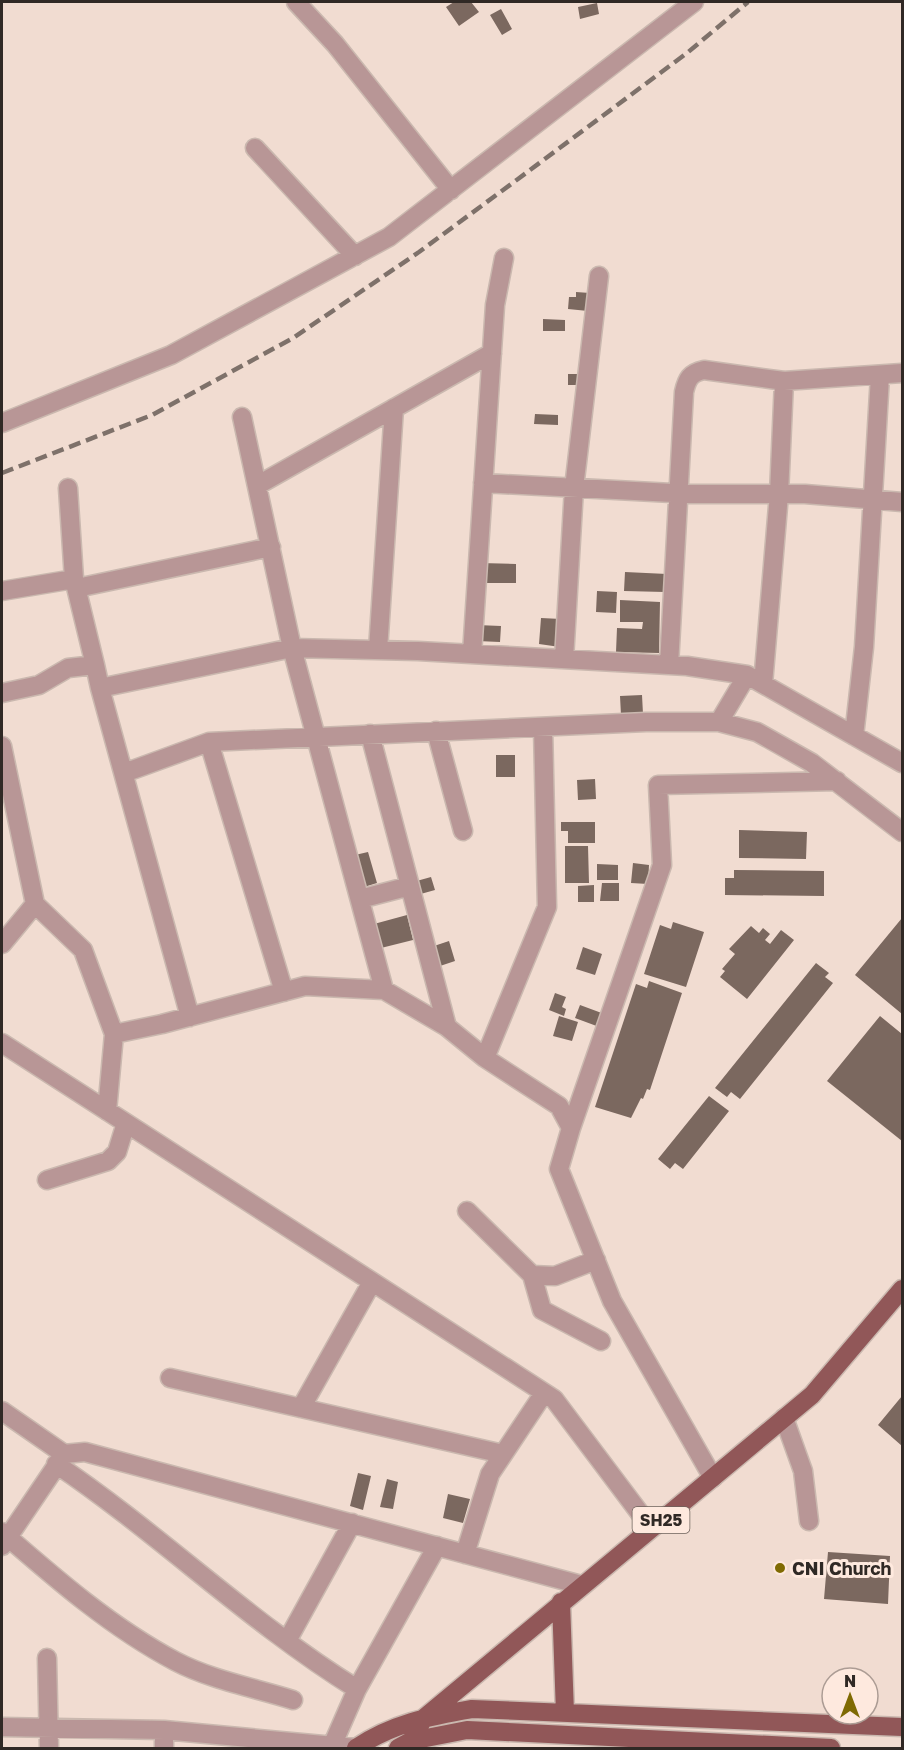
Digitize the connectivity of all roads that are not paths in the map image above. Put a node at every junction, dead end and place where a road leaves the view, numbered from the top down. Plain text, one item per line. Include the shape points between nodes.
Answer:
1 (296, 2) edge
2 (694, 2) edge
3 (255, 148) dead end
4 (451, 190) junction
5 (355, 256) junction
6 (504, 258) dead end
7 (599, 276) dead end
8 (492, 353) junction
9 (903, 373) edge
10 (880, 376) junction
11 (784, 381) junction
12 (394, 408) junction
13 (242, 417) dead end
14 (2, 423) edge
15 (483, 483) junction
16 (258, 485) junction
17 (68, 488) dead end
18 (574, 488) junction
19 (678, 493) junction
20 (779, 494) junction
21 (874, 499) junction
22 (903, 501) edge
23 (271, 547) junction
24 (75, 584) junction
25 (2, 591) edge
26 (292, 648) junction
27 (378, 650) junction
28 (472, 654) junction
29 (564, 659) junction
30 (95, 665) junction
31 (669, 665) junction
32 (755, 680) junction
33 (100, 688) junction
34 (2, 693) edge
35 (719, 722) junction
36 (543, 727) junction
37 (436, 731) junction
38 (370, 734) junction
39 (316, 736) junction
40 (854, 736) junction
41 (209, 742) junction
42 (2, 746) edge
43 (903, 763) edge
44 (124, 773) junction
45 (837, 781) junction
46 (463, 831) dead end
47 (903, 832) edge
48 (410, 886) junction
49 (360, 899) junction
50 (36, 904) junction
51 (2, 944) edge
52 (384, 990) junction
53 (284, 992) junction
54 (190, 1017) junction
55 (447, 1027) junction
56 (114, 1034) junction
57 (2, 1043) edge
58 (485, 1058) junction
59 (107, 1111) junction
60 (126, 1123) junction
61 (571, 1128) junction
62 (47, 1180) dead end
63 (467, 1211) dead end
64 (596, 1260) junction
65 (532, 1275) junction
66 (372, 1282) junction
67 (903, 1289) edge
68 (601, 1341) dead end
69 (170, 1378) dead end
70 (544, 1393) junction
71 (301, 1408) junction
72 (2, 1411) edge
73 (784, 1418) junction
74 (503, 1454) junction
75 (60, 1459) junction
76 (713, 1478) junction
77 (809, 1521) dead end
78 (352, 1523) junction
79 (651, 1528) junction
80 (4, 1539) edge
81 (437, 1546) junction
82 (465, 1554) junction
83 (581, 1585) junction
84 (561, 1602) junction
85 (287, 1641) junction
86 (47, 1658) dead end
87 (357, 1689) junction
88 (293, 1700) dead end
89 (565, 1713) junction
90 (424, 1718) junction
91 (2, 1727) edge
92 (903, 1727) edge
93 (49, 1728) junction
94 (164, 1730) junction
95 (643, 1744) edge
96 (405, 1745) edge
97 (691, 1745) edge
98 (333, 1746) junction
99 (356, 1748) edge
100 (49, 1749) edge
101 (164, 1749) edge
102 (831, 1749) edge

1 - 4 street via 335,44
2 - 4 street
3 - 5 street
4 - 5 street via 389,237
5 - 14 street via 171,355
6 - 8 street via 495,305
7 - 18 street
8 - 12 street
8 - 15 street
9 - 10 street
10 - 11 street
10 - 21 street
11 - 19 street via 694,372 684,392
11 - 20 street
12 - 16 street
12 - 27 street
13 - 16 street
15 - 18 street
15 - 28 street
16 - 23 street
17 - 24 street
18 - 19 street
18 - 29 street
19 - 20 street
19 - 31 street
20 - 21 street
20 - 32 street
21 - 22 street
21 - 40 street
23 - 24 street
23 - 26 street
24 - 25 street
24 - 30 street
26 - 27 street
26 - 33 street
26 - 39 street
27 - 28 street
28 - 29 street
29 - 31 street
30 - 33 street
30 - 34 street via 68,668 39,685
31 - 32 street
32 - 35 street
32 - 40 street
33 - 44 street
35 - 36 street
35 - 45 street via 757,732
36 - 37 street
36 - 58 street via 547,907
37 - 38 street
37 - 46 street
38 - 39 street
38 - 48 street
39 - 41 street
39 - 49 street
40 - 43 street
41 - 44 street
41 - 53 street
42 - 50 street
44 - 54 street
45 - 47 street
45 - 61 street via 658,785 662,865
48 - 49 street
48 - 55 street
49 - 52 street
50 - 51 street
50 - 56 street via 83,950
52 - 53 street via 305,986
52 - 55 street
53 - 54 street
54 - 56 street
55 - 58 street
56 - 59 street
57 - 59 street
58 - 61 street via 560,1106
59 - 60 street
60 - 62 street via 117,1152 108,1161
60 - 66 street
61 - 64 street via 560,1169
63 - 65 street
64 - 65 street via 555,1276
64 - 76 street via 612,1301
65 - 68 street via 542,1310
66 - 70 street
66 - 71 street
67 - 73 main road, SH25 via 812,1395
69 - 71 street
70 - 74 street
70 - 79 street via 554,1399
71 - 74 street
72 - 75 street
73 - 76 main road, SH25
73 - 77 street via 803,1471
74 - 82 street via 490,1474
75 - 78 street via 85,1452
75 - 80 street
75 - 85 street via 188,1567
76 - 79 main road, SH25
78 - 81 street
78 - 85 street
79 - 83 main road, SH25
80 - 88 street via 87,1605 175,1661
81 - 82 street
81 - 87 street
82 - 83 street
83 - 84 main road, SH25
84 - 89 main road
84 - 90 main road, SH25
85 - 87 street
86 - 93 street
87 - 98 street
89 - 90 main road, SH25 via 472,1709
89 - 92 main road, SH25
90 - 96 main road, SH25
90 - 99 main road, SH25 via 378,1733
91 - 93 street
93 - 94 street
93 - 100 street
94 - 98 street
94 - 101 street
95 - 96 main road via 467,1730
95 - 97 main road
97 - 102 main road
98 - 99 street

